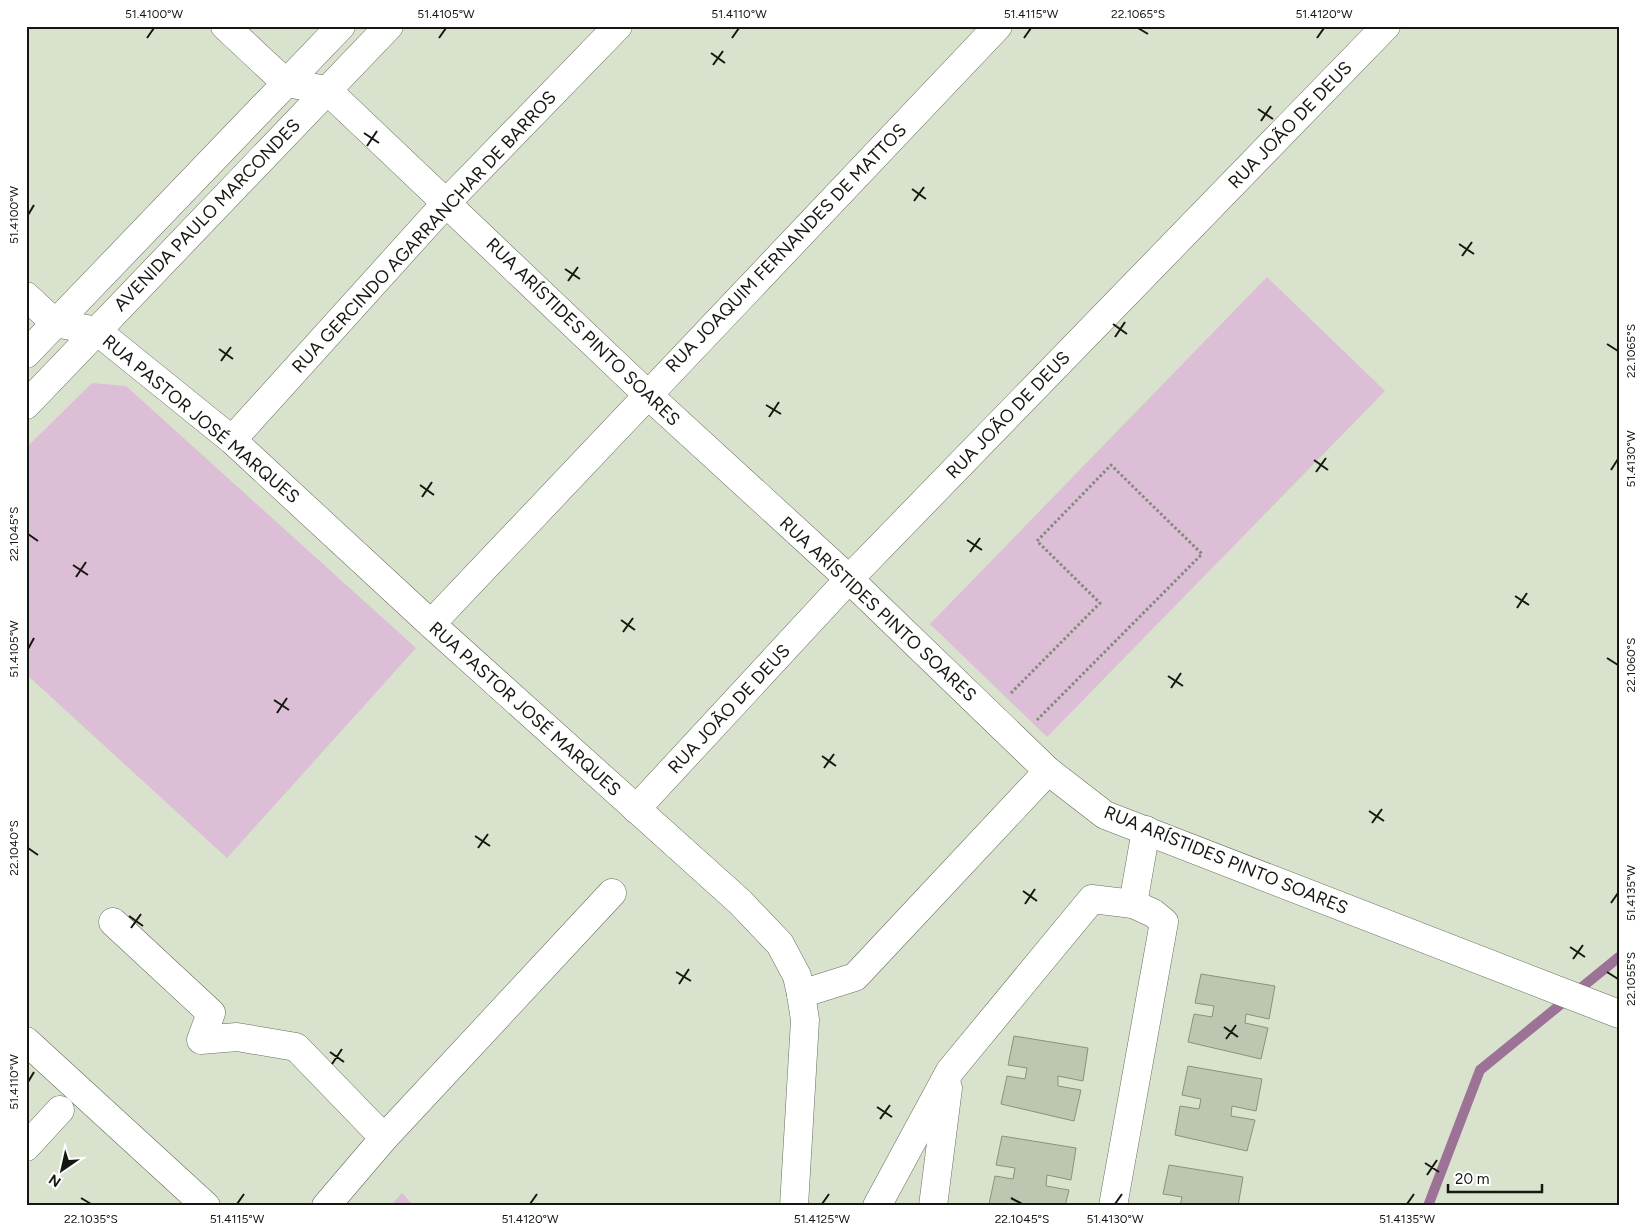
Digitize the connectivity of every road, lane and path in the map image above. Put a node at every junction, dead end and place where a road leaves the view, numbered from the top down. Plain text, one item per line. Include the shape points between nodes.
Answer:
1 (224, 26) edge
2 (341, 26) edge
3 (389, 26) edge
4 (618, 26) edge
5 (998, 26) edge
6 (1386, 26) edge
7 (286, 83) junction
8 (327, 90) junction
9 (447, 202) junction
10 (26, 296) edge
11 (55, 323) junction
12 (98, 331) junction
13 (26, 354) edge
14 (647, 394) junction
15 (26, 405) edge
16 (232, 440) junction
17 (849, 579) junction
18 (431, 624) junction
19 (989, 714) junction
20 (1016, 741) junction
21 (1048, 771) junction
22 (636, 809) junction
23 (1146, 830) junction
24 (612, 893) dead end
25 (1133, 904) junction
26 (113, 922) dead end
27 (801, 994) junction
28 (1611, 1011) edge
29 (26, 1041) edge
30 (950, 1072) junction
31 (60, 1110) dead end
32 (384, 1138) junction
33 (26, 1147) edge
34 (206, 1206) edge
35 (326, 1206) edge
36 (794, 1206) edge
37 (877, 1206) edge
38 (933, 1206) edge
39 (1113, 1206) edge

1 - 7 street
2 - 7 street, AVENIDA PAULO MARCONDES
3 - 8 street, AVENIDA PAULO MARCONDES
4 - 9 street, RUA GERCINDO AGARRANCHAR DE BARROS
5 - 14 street, RUA JOAQUIM FERNANDES DE MATTOS
6 - 17 street, RUA JOÃO DE DEUS
7 - 8 street
7 - 11 street, AVENIDA PAULO MARCONDES
8 - 9 street, RUA ARÍSTIDES PINTO SOARES
8 - 12 street, AVENIDA PAULO MARCONDES
9 - 14 street, RUA ARÍSTIDES PINTO SOARES
9 - 16 street, RUA GERCINDO AGARRANCHAR DE BARROS
10 - 11 street
11 - 12 street, RUA PASTOR JOSÉ MARQUES
11 - 13 street, AVENIDA PAULO MARCONDES
12 - 15 street, AVENIDA PAULO MARCONDES
12 - 16 street, RUA PASTOR JOSÉ MARQUES
14 - 17 street, RUA ARÍSTIDES PINTO SOARES
14 - 18 street, RUA JOAQUIM FERNANDES DE MATTOS
16 - 18 street, RUA PASTOR JOSÉ MARQUES
17 - 19 street, RUA ARÍSTIDES PINTO SOARES
17 - 22 street, RUA JOÃO DE DEUS
18 - 22 street, RUA PASTOR JOSÉ MARQUES
19 - 20 street, RUA ARÍSTIDES PINTO SOARES
19 - 20 path via 1100,603 1037,540 1112,465 1202,554
20 - 21 street, RUA ARÍSTIDES PINTO SOARES
21 - 23 street, RUA ARÍSTIDES PINTO SOARES via 1105,814
21 - 27 street via 855,976
22 - 27 street, RUA PASTOR JOSÉ MARQUES via 740,902 780,944 798,976
23 - 25 street
23 - 28 street, RUA ARÍSTIDES PINTO SOARES
24 - 32 street
25 - 30 street via 1092,900
25 - 39 street via 1154,913 1164,922
26 - 32 street via 211,1013 201,1040 237,1037 296,1047
27 - 36 street, RUA PASTOR JOSÉ MARQUES via 805,1020
29 - 34 street
30 - 37 street
30 - 38 street
31 - 33 street
32 - 35 street

